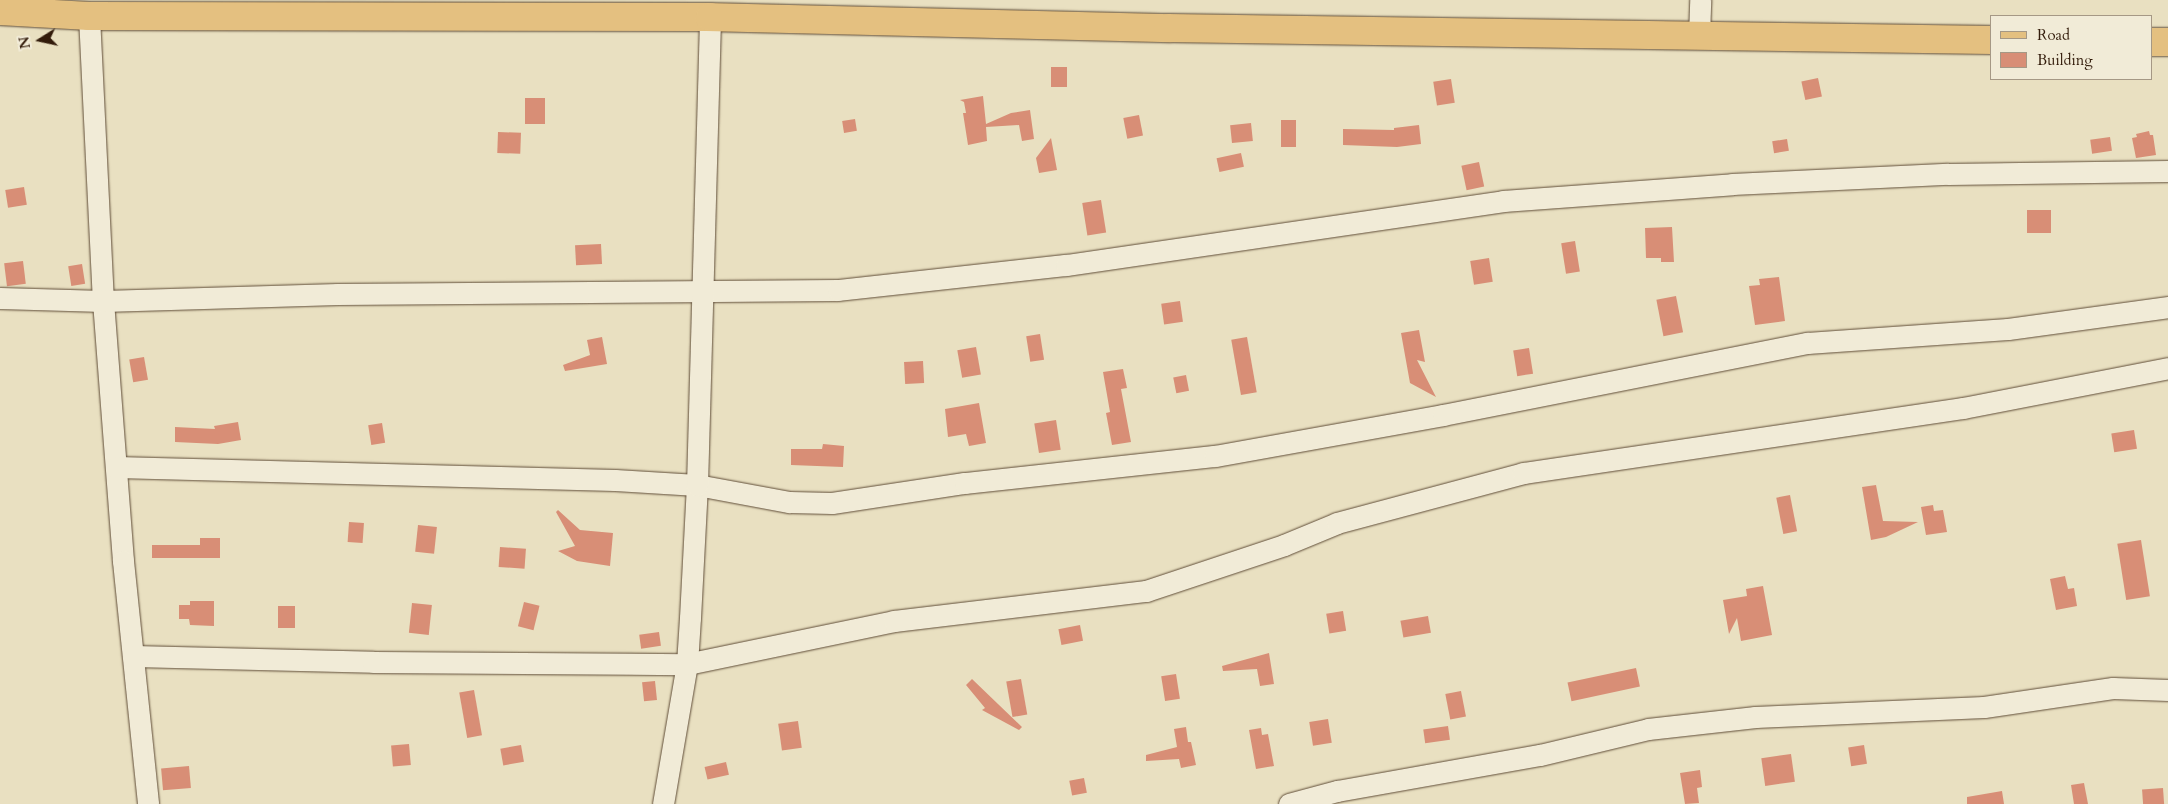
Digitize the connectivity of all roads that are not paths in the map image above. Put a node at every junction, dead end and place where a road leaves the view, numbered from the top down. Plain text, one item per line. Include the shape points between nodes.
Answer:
1 (1700, 0) edge
2 (208, 7) edge
3 (626, 8) edge
4 (0, 11) edge
5 (89, 16) junction
6 (710, 17) junction
7 (1699, 36) junction
8 (1990, 40) edge
9 (2153, 42) edge
10 (2168, 42) edge
11 (2168, 171) edge
12 (703, 290) junction
13 (0, 298) edge
14 (103, 301) junction
15 (2168, 307) edge
16 (2168, 368) edge
17 (116, 467) junction
18 (697, 485) junction
19 (133, 656) junction
20 (686, 664) junction
21 (2168, 690) edge
22 (148, 804) edge
23 (662, 804) edge
24 (1288, 804) edge

1 - 7 street
2 - 3 main road
2 - 5 main road
3 - 6 main road
4 - 5 main road
5 - 14 street
6 - 7 main road
6 - 12 street
7 - 8 main road
9 - 10 main road
11 - 12 street via 1948,174 1732,184 1523,200 1066,265 838,290
12 - 14 street via 338,294
12 - 18 street
13 - 14 street
14 - 17 street
15 - 18 street via 2008,329 1806,342 1443,415 1215,456 966,483 832,503 789,502
16 - 20 street via 1963,408 1523,472 1337,523 1284,546 1146,591 894,621
17 - 18 street
17 - 19 street
18 - 20 street
19 - 20 street via 373,662
19 - 22 street
20 - 23 street
21 - 24 street via 2113,688 1984,707 1755,717 1648,729 1540,755 1337,791

